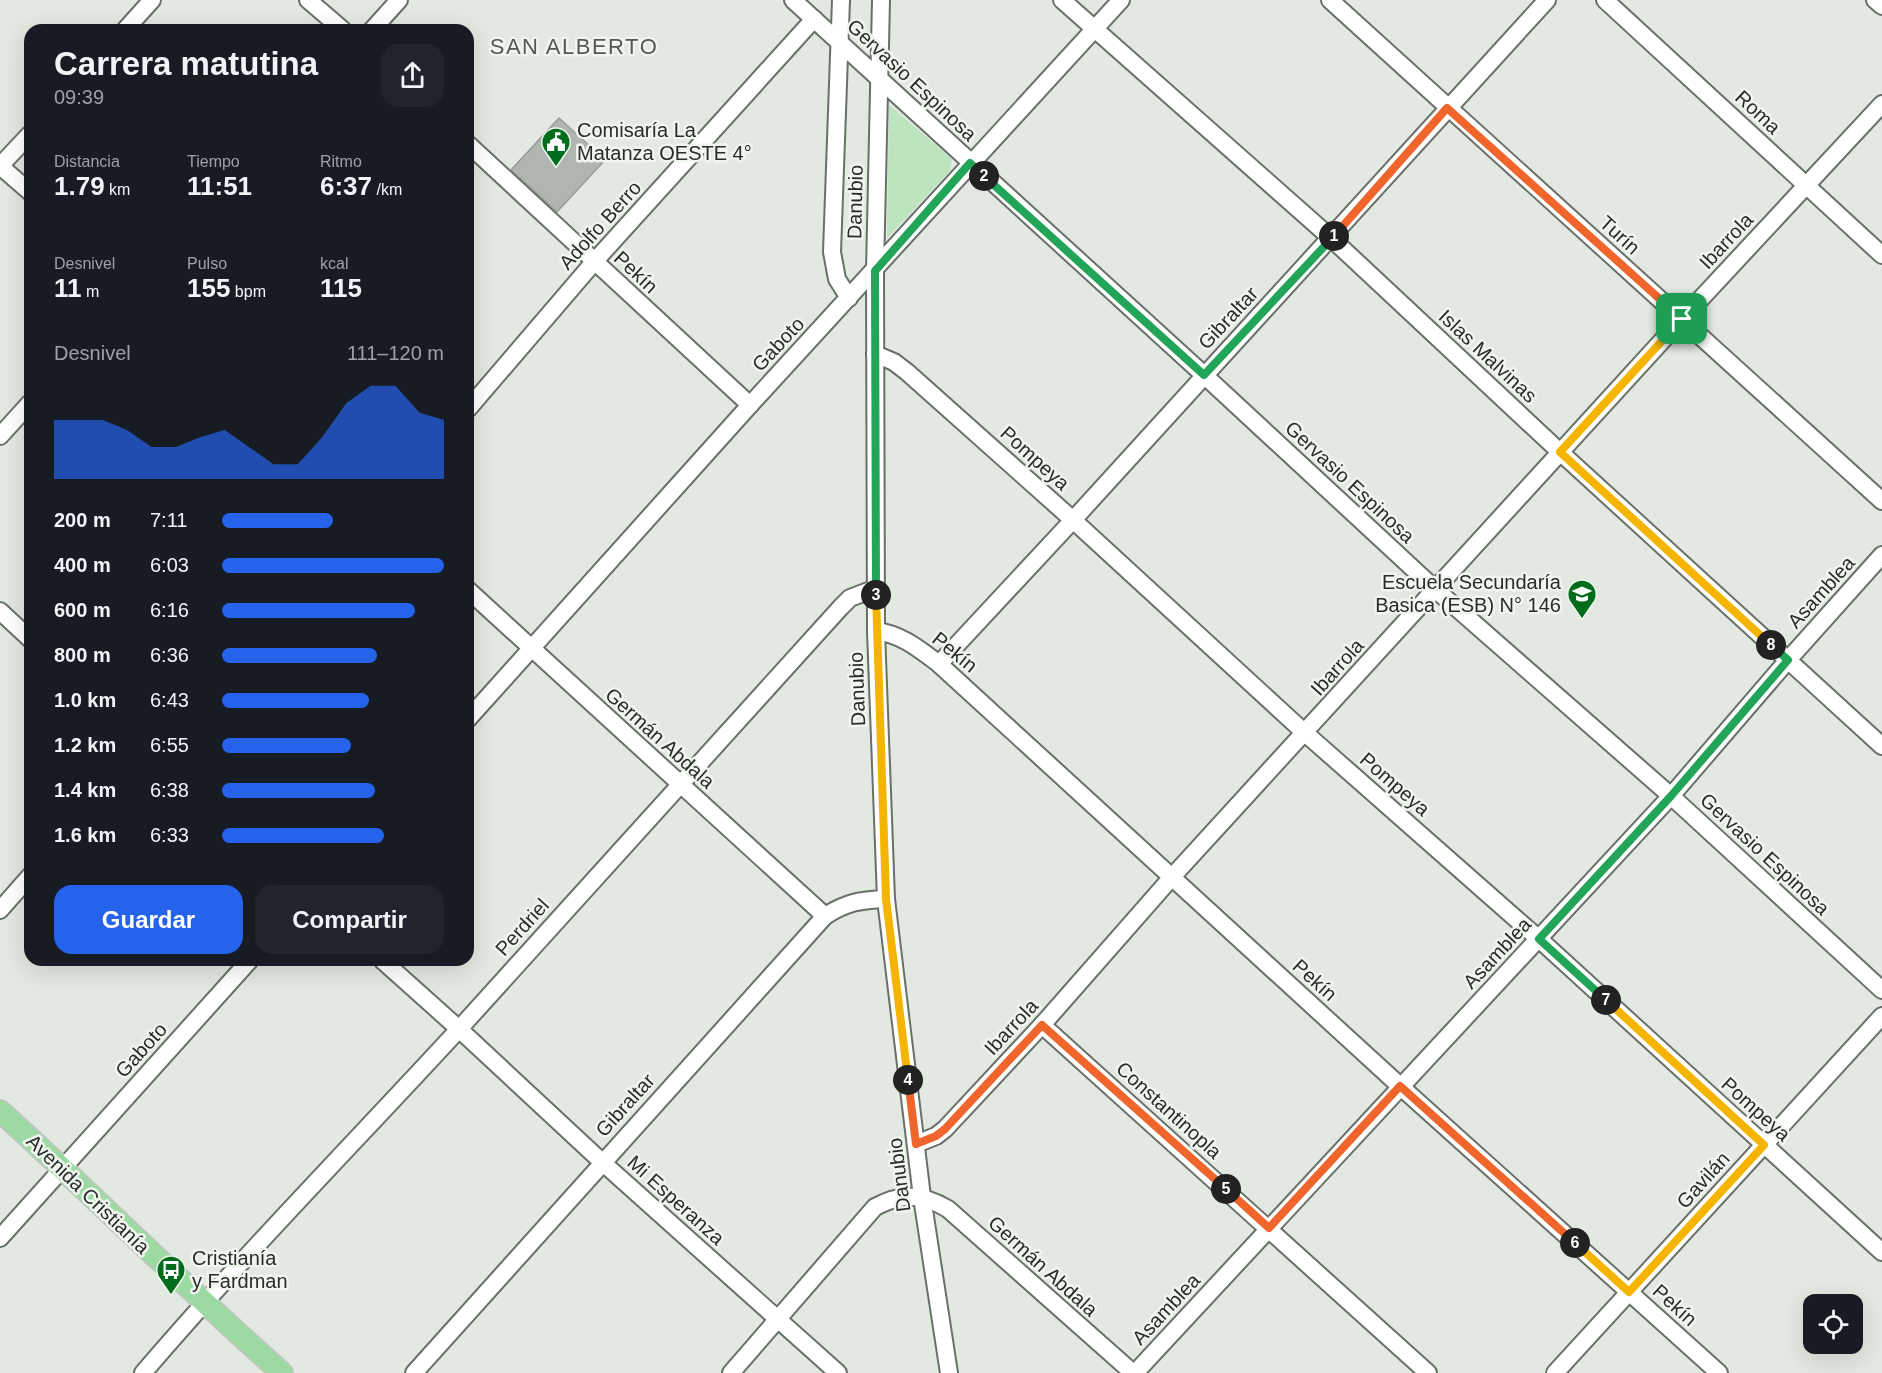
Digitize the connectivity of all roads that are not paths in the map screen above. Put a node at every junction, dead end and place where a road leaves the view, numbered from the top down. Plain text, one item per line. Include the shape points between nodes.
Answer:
1 (152, 0) edge
2 (308, 0) edge
3 (399, 0) edge
4 (793, 0) edge
5 (841, 0) edge
6 (881, 0) edge
7 (1062, 0) edge
8 (1121, 0) edge
9 (1330, 0) edge
10 (1547, 0) edge
11 (1605, 0) edge
12 (1875, 0) edge
13 (1882, 6) edge
14 (814, 19) junction
15 (130, 24) edge
16 (336, 24) edge
17 (377, 24) edge
18 (1094, 29) junction
19 (840, 43) junction
20 (878, 76) junction
21 (1882, 104) edge
22 (1447, 108) junction
23 (24, 140) edge
24 (474, 150) edge
25 (970, 163) junction
26 (0, 166) edge
27 (1807, 186) junction
28 (24, 187) edge
29 (1331, 238) junction
30 (1882, 255) edge
31 (594, 262) junction
32 (875, 271) junction
33 (849, 298) junction
34 (1682, 319) junction
35 (875, 354) junction
36 (1204, 375) junction
37 (474, 402) edge
38 (750, 405) junction
39 (24, 410) edge
40 (0, 436) edge
41 (1560, 452) junction
42 (1882, 501) edge
43 (1073, 520) junction
44 (1882, 555) edge
45 (876, 588) junction
46 (1435, 590) junction
47 (474, 596) edge
48 (0, 611) edge
49 (876, 631) junction
50 (24, 633) edge
51 (531, 650) junction
52 (1788, 660) junction
53 (939, 664) junction
54 (474, 712) edge
55 (1305, 733) junction
56 (1882, 746) edge
57 (679, 783) junction
58 (1671, 796) junction
59 (1172, 877) junction
60 (24, 883) edge
61 (886, 899) junction
62 (0, 910) edge
63 (825, 916) junction
64 (1539, 939) junction
65 (245, 966) edge
66 (389, 966) edge
67 (1882, 990) edge
68 (1882, 1016) edge
69 (1042, 1025) junction
70 (459, 1029) junction
71 (1400, 1086) junction
72 (0, 1111) edge
73 (916, 1144) junction
74 (1764, 1145) junction
75 (602, 1162) junction
76 (63, 1168) junction
77 (922, 1197) junction
78 (1269, 1228) junction
79 (0, 1238) edge
80 (1882, 1252) edge
81 (1629, 1292) junction
82 (203, 1302) junction
83 (779, 1320) junction
84 (143, 1373) edge
85 (282, 1373) edge
86 (414, 1373) edge
87 (731, 1373) edge
88 (838, 1373) edge
89 (950, 1373) edge
90 (1134, 1373) edge
91 (1428, 1373) edge
92 (1555, 1373) edge
93 (1719, 1373) edge

1 - 15 street
2 - 16 street
3 - 17 street
4 - 14 street, Gervasio Espinosa
5 - 19 street
6 - 20 street, Danubio
7 - 18 street, Islas Malvinas
8 - 18 street, Gaboto
9 - 22 street, Turín
10 - 22 street, Gibraltar
11 - 27 street, Roma
12 - 13 street
14 - 19 street, Gervasio Espinosa
14 - 31 street, Adolfo Berro
18 - 25 street, Gaboto
18 - 29 street, Islas Malvinas
19 - 20 street, Gervasio Espinosa
19 - 33 street via 832,252 837,279
20 - 25 street, Gervasio Espinosa
20 - 32 street, Danubio
21 - 27 street, Ibarrola
22 - 29 street, Gibraltar
22 - 34 street, Turín
23 - 26 street
24 - 31 street, Pekín
25 - 32 street, Gaboto
25 - 36 street, Gervasio Espinosa
26 - 28 street
27 - 30 street, Roma
27 - 34 street, Ibarrola
29 - 36 street, Gibraltar
29 - 41 street, Islas Malvinas
31 - 37 street, Adolfo Berro
31 - 38 street, Pekín
32 - 33 street, Gaboto
32 - 35 street, Danubio
33 - 38 street, Gaboto
34 - 41 street, Ibarrola
34 - 42 street, Turín
35 - 43 street, Pompeya via 907,372
35 - 45 street, Danubio
36 - 43 street, Gibraltar
36 - 46 street, Gervasio Espinosa
38 - 51 street, Gaboto
39 - 40 street
41 - 46 street, Ibarrola
41 - 52 street, Islas Malvinas
43 - 53 street, Gibraltar
43 - 55 street, Pompeya
44 - 52 street, Asamblea
45 - 49 street, Danubio
45 - 57 street, Perdriel via 850,598
46 - 55 street, Ibarrola
46 - 58 street, Gervasio Espinosa
47 - 51 street, Germán Abdala
48 - 50 street
49 - 53 street, Pekín via 900,636
49 - 61 street, Danubio
51 - 54 street, Gaboto
51 - 57 street, Germán Abdala
52 - 56 street, Islas Malvinas
52 - 58 street, Asamblea
53 - 59 street, Pekín
55 - 59 street, Ibarrola
55 - 64 street, Pompeya
57 - 63 street, Germán Abdala
57 - 70 street, Perdriel
58 - 64 street, Asamblea
58 - 67 street, Gervasio Espinosa
59 - 69 street, Ibarrola
59 - 71 street, Pekín
60 - 62 street
61 - 63 street, Gibraltar via 843,904
61 - 73 street, Danubio
63 - 75 street, Gibraltar
64 - 71 street, Asamblea
64 - 74 street, Pompeya
65 - 76 street, Gaboto
66 - 70 street, Mi Esperanza
68 - 74 street, Gavilán
69 - 73 street, Ibarrola via 945,1129
69 - 78 street, Constantinopla
70 - 75 street, Mi Esperanza
70 - 82 street, Perdriel
71 - 78 street, Asamblea
71 - 81 street, Pekín
72 - 76 main road, Avenida Cristianía
73 - 77 street, Danubio
74 - 80 street, Pompeya
74 - 81 street, Gavilán
75 - 83 street, Mi Esperanza
75 - 86 street, Gibraltar
76 - 79 street, Gaboto
76 - 82 main road, Avenida Cristianía
77 - 83 street via 903,1196 875,1207
77 - 89 street, Danubio
77 - 90 street, Germán Abdala via 948,1209
78 - 90 street, Asamblea
78 - 91 street, Constantinopla
81 - 92 street, Gavilán
81 - 93 street, Pekín
82 - 84 street, Perdriel
82 - 85 main road, Avenida Cristianía
83 - 87 street
83 - 88 street, Mi Esperanza

